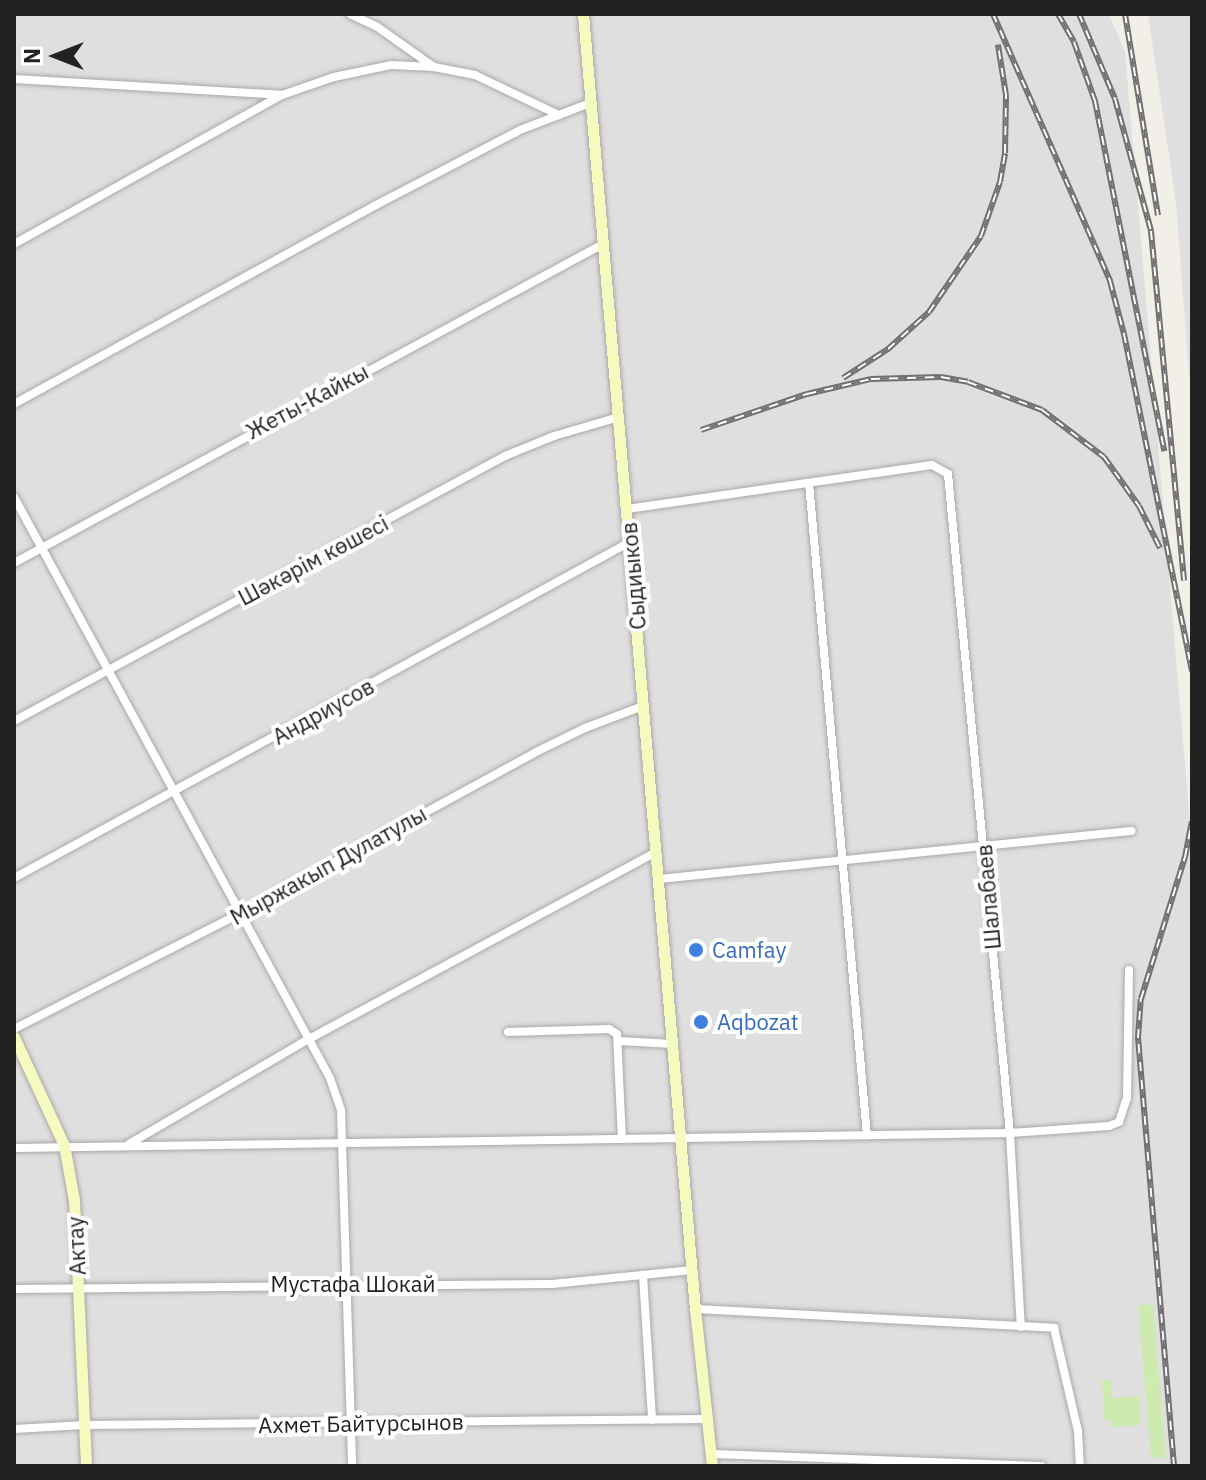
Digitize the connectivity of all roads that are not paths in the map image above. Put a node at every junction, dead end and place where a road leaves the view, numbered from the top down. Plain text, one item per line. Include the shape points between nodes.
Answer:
1 (350, 14) edge
2 (583, 14) edge
3 (434, 67) junction
4 (14, 79) edge
5 (282, 95) junction
6 (590, 103) junction
7 (559, 115) junction
8 (14, 244) edge
9 (603, 244) junction
10 (14, 404) edge
11 (619, 417) junction
12 (809, 483) junction
13 (14, 497) edge
14 (627, 509) junction
15 (630, 542) junction
16 (41, 548) junction
17 (14, 563) edge
18 (109, 670) junction
19 (643, 706) junction
20 (14, 721) edge
21 (175, 792) junction
22 (1132, 831) dead end
23 (983, 845) junction
24 (656, 852) junction
25 (842, 858) junction
26 (14, 878) edge
27 (658, 879) junction
28 (241, 913) junction
29 (1129, 970) dead end
30 (14, 1029) edge
31 (508, 1032) dead end
32 (14, 1037) edge
33 (309, 1039) junction
34 (619, 1041) junction
35 (673, 1044) junction
36 (1010, 1133) junction
37 (867, 1135) junction
38 (682, 1138) junction
39 (622, 1139) junction
40 (343, 1142) junction
41 (129, 1144) junction
42 (64, 1145) junction
43 (14, 1148) edge
44 (692, 1270) junction
45 (643, 1275) junction
46 (349, 1284) junction
47 (78, 1286) junction
48 (14, 1289) edge
49 (695, 1309) junction
50 (1021, 1327) junction
51 (709, 1419) junction
52 (652, 1420) junction
53 (352, 1423) junction
54 (85, 1425) junction
55 (14, 1429) edge
56 (712, 1460) edge
57 (86, 1466) edge
58 (352, 1466) edge
59 (1042, 1466) edge
60 (1080, 1466) edge

1 - 3 street
2 - 6 street, Сыдиыков
3 - 5 street via 391,65
3 - 7 street via 475,75
4 - 5 street
5 - 8 street
6 - 7 street
6 - 9 street, Сыдиыков
7 - 10 street via 376,205
9 - 11 street, Сыдиыков
9 - 16 street, Жеты-Кайкы
11 - 14 street, Сыдиыков
11 - 18 street, Шәкәрім көшесі via 505,456
12 - 14 street
12 - 23 street, Шалабаев via 932,465 944,468 951,482
12 - 25 street
13 - 16 street
14 - 15 street, Сыдиыков
15 - 19 street, Сыдиыков
15 - 21 street, Андриусов
16 - 17 street, Жеты-Кайкы
16 - 18 street
18 - 20 street, Шәкәрім көшесі
18 - 21 street
19 - 24 street, Сыдиыков
19 - 28 street, Мыржакып Дулатулы via 536,752
21 - 26 street, Андриусов
21 - 28 street
22 - 23 street
23 - 25 street
23 - 36 street, Шалабаев
24 - 27 street, Сыдиыков
24 - 33 street
25 - 27 street
25 - 37 street
27 - 35 street, Сыдиыков
28 - 30 street, Мыржакып Дулатулы
28 - 33 street
29 - 36 street via 1127,1098 1119,1122
31 - 34 street via 609,1029
32 - 42 street, Актау
33 - 40 street via 341,1110
33 - 41 street
34 - 35 street
34 - 39 street
35 - 38 street, Сыдиыков
36 - 37 street
36 - 50 street, Шалабаев
37 - 38 street
38 - 39 street
38 - 44 street, Сыдиыков
39 - 40 street
40 - 41 street
40 - 46 street
41 - 42 street
42 - 43 street
42 - 47 street, Актау via 74,1200
44 - 45 street, Мустафа Шокай
44 - 49 street, Сыдиыков
45 - 46 street, Мустафа Шокай via 552,1284
45 - 52 street
46 - 47 street, Мустафа Шокай
46 - 53 street
47 - 48 street, Мустафа Шокай
47 - 54 street, Актау
49 - 50 street
49 - 51 street, Сыдиыков
50 - 60 street via 1054,1328 1078,1431
51 - 52 street, Ахмет Байтурсынов
51 - 56 street, Сыдиыков
52 - 53 street, Ахмет Байтурсынов
53 - 54 street, Ахмет Байтурсынов
53 - 58 street
54 - 55 street, Ахмет Байтурсынов
54 - 57 street, Актау
56 - 59 street

